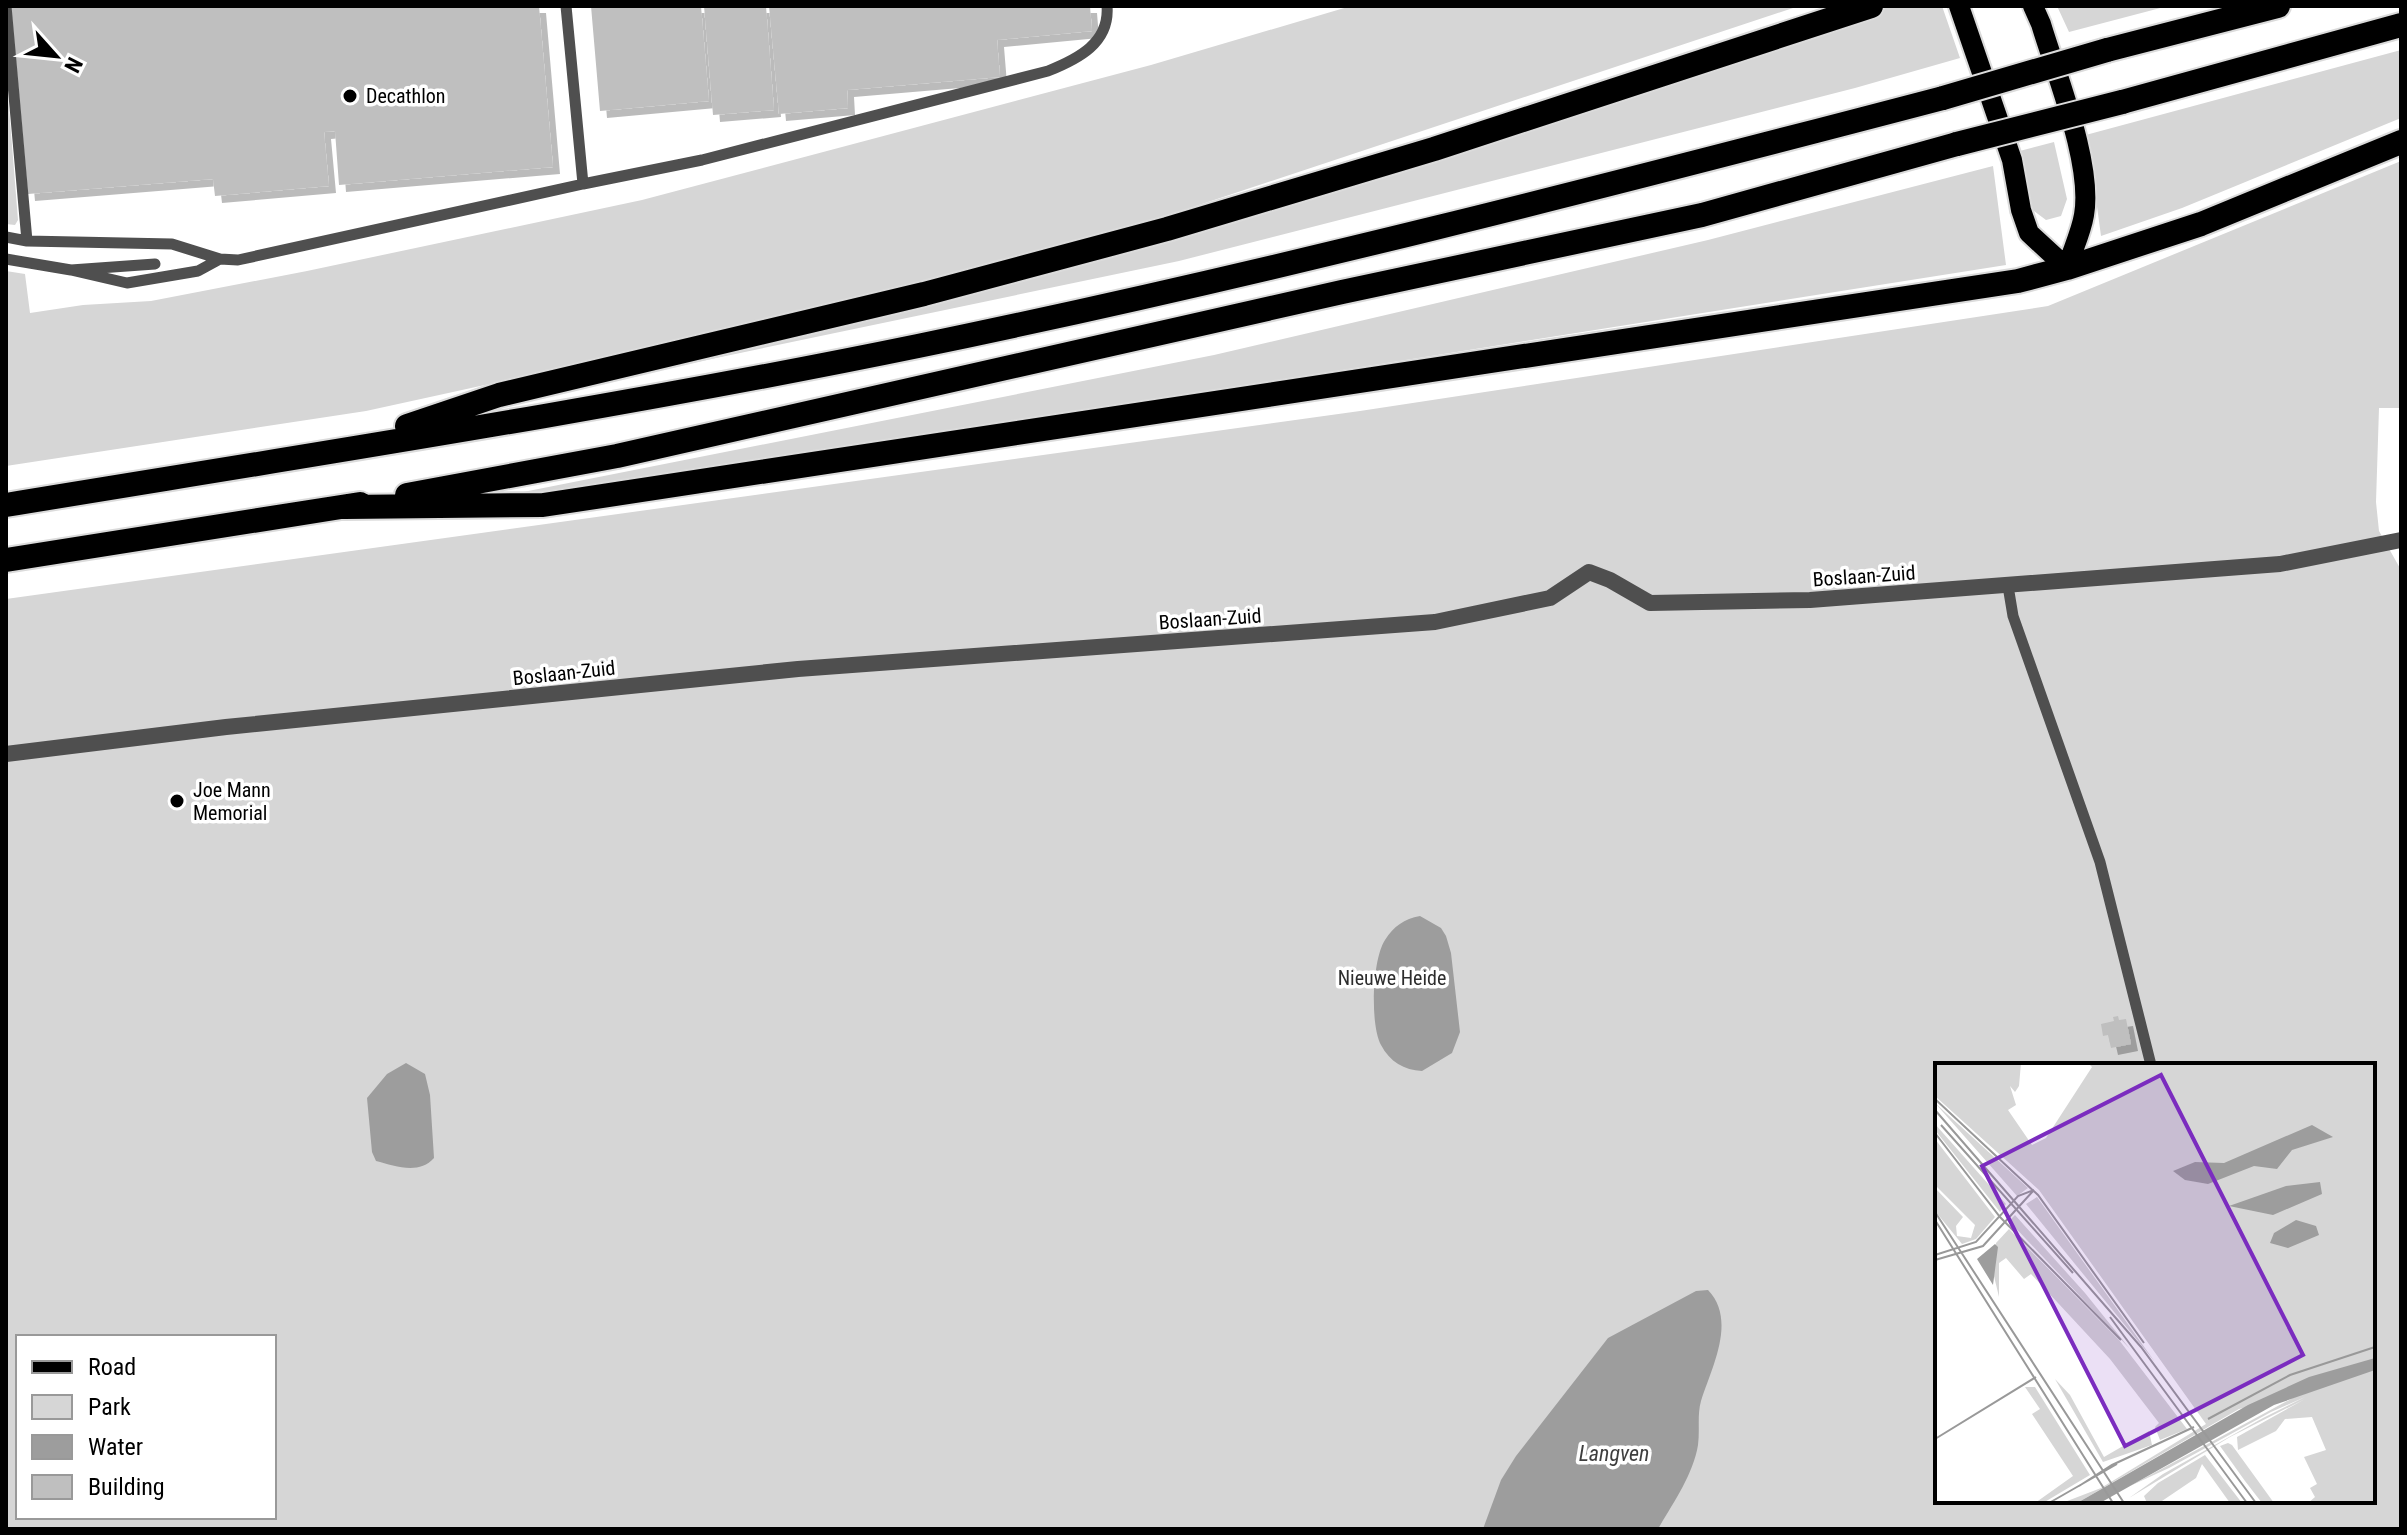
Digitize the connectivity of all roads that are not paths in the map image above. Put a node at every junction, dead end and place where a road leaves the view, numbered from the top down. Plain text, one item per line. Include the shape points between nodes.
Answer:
1 (6, 6) edge
2 (566, 6) edge
3 (1107, 6) edge
4 (1871, 6) edge
5 (1959, 6) edge
6 (2033, 6) edge
7 (2278, 6) edge
8 (2401, 25) edge
9 (2401, 142) edge
10 (583, 184) junction
11 (6, 237) edge
12 (27, 241) junction
13 (6, 259) edge
14 (220, 259) junction
15 (155, 264) dead end
16 (2067, 268) junction
17 (71, 270) junction
18 (333, 451) junction
19 (6, 505) edge
20 (345, 507) junction
21 (2401, 540) edge
22 (6, 560) edge
23 (2008, 586) junction
24 (6, 754) edge
25 (2150, 1063) edge

1 - 12 lane
2 - 10 lane
3 - 10 lane via 1106,25 1095,44 1048,71 702,160
4 - 18 highway via 1434,149 1167,229 894,302 499,395
5 - 16 main road via 2012,160 2029,233
6 - 16 main road via 2084,180 2084,215
7 - 18 highway, bridge via 1346,251 917,346
8 - 20 highway, bridge via 1687,218 617,456
9 - 16 highway via 2201,224
10 - 14 lane via 238,260
11 - 12 lane
12 - 14 lane via 172,244
13 - 17 lane
14 - 17 lane via 198,271 127,283
15 - 17 lane
16 - 20 highway via 1962,290 543,505
18 - 19 highway
20 - 22 highway
21 - 23 street, Boslaan-Zuid via 2280,564
23 - 24 street, Boslaan-Zuid via 1810,600 1650,603 1589,572 1550,598 1435,622 798,669
23 - 25 lane via 2013,616 2100,862

